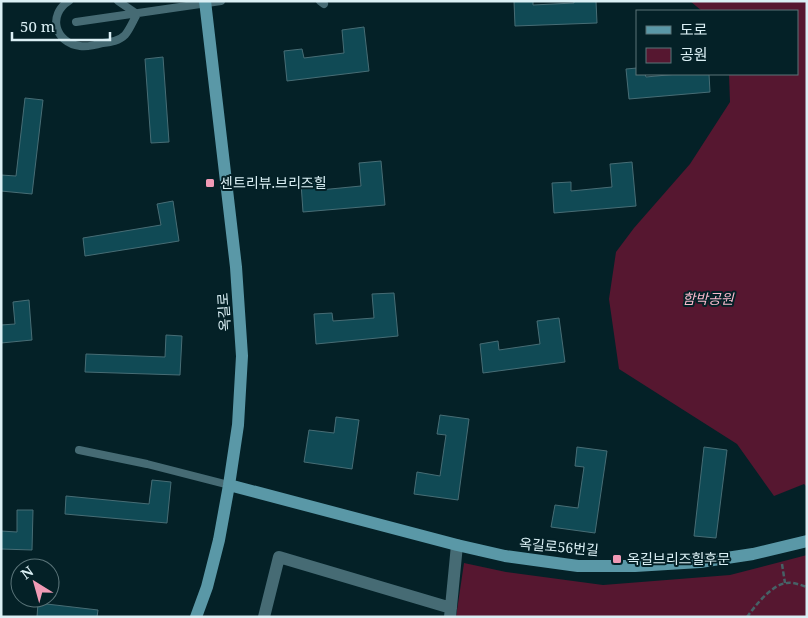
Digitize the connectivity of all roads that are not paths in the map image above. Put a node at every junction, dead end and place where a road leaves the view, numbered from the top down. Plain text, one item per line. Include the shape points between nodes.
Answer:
1 (69, 1) edge
2 (118, 1) edge
3 (221, 1) edge
4 (206, 2) edge
5 (137, 14) junction
6 (76, 22) dead end
7 (79, 450) dead end
8 (229, 485) junction
9 (807, 541) edge
10 (457, 545) junction
11 (450, 612) edge
12 (196, 617) edge
13 (264, 617) edge

1 - 5 lane via 57,14 56,25 69,43 80,46 115,41 124,35
2 - 5 lane
3 - 4 lane
4 - 5 lane
4 - 8 street, 옥길로 via 236,267 242,356 238,425
5 - 6 lane
7 - 8 lane
8 - 10 street, 옥길로56번길
8 - 12 street, 옥길로 via 219,540
9 - 10 street, 옥길로56번길 via 735,557 635,566 578,566 505,556
10 - 11 street
11 - 13 street via 279,557

